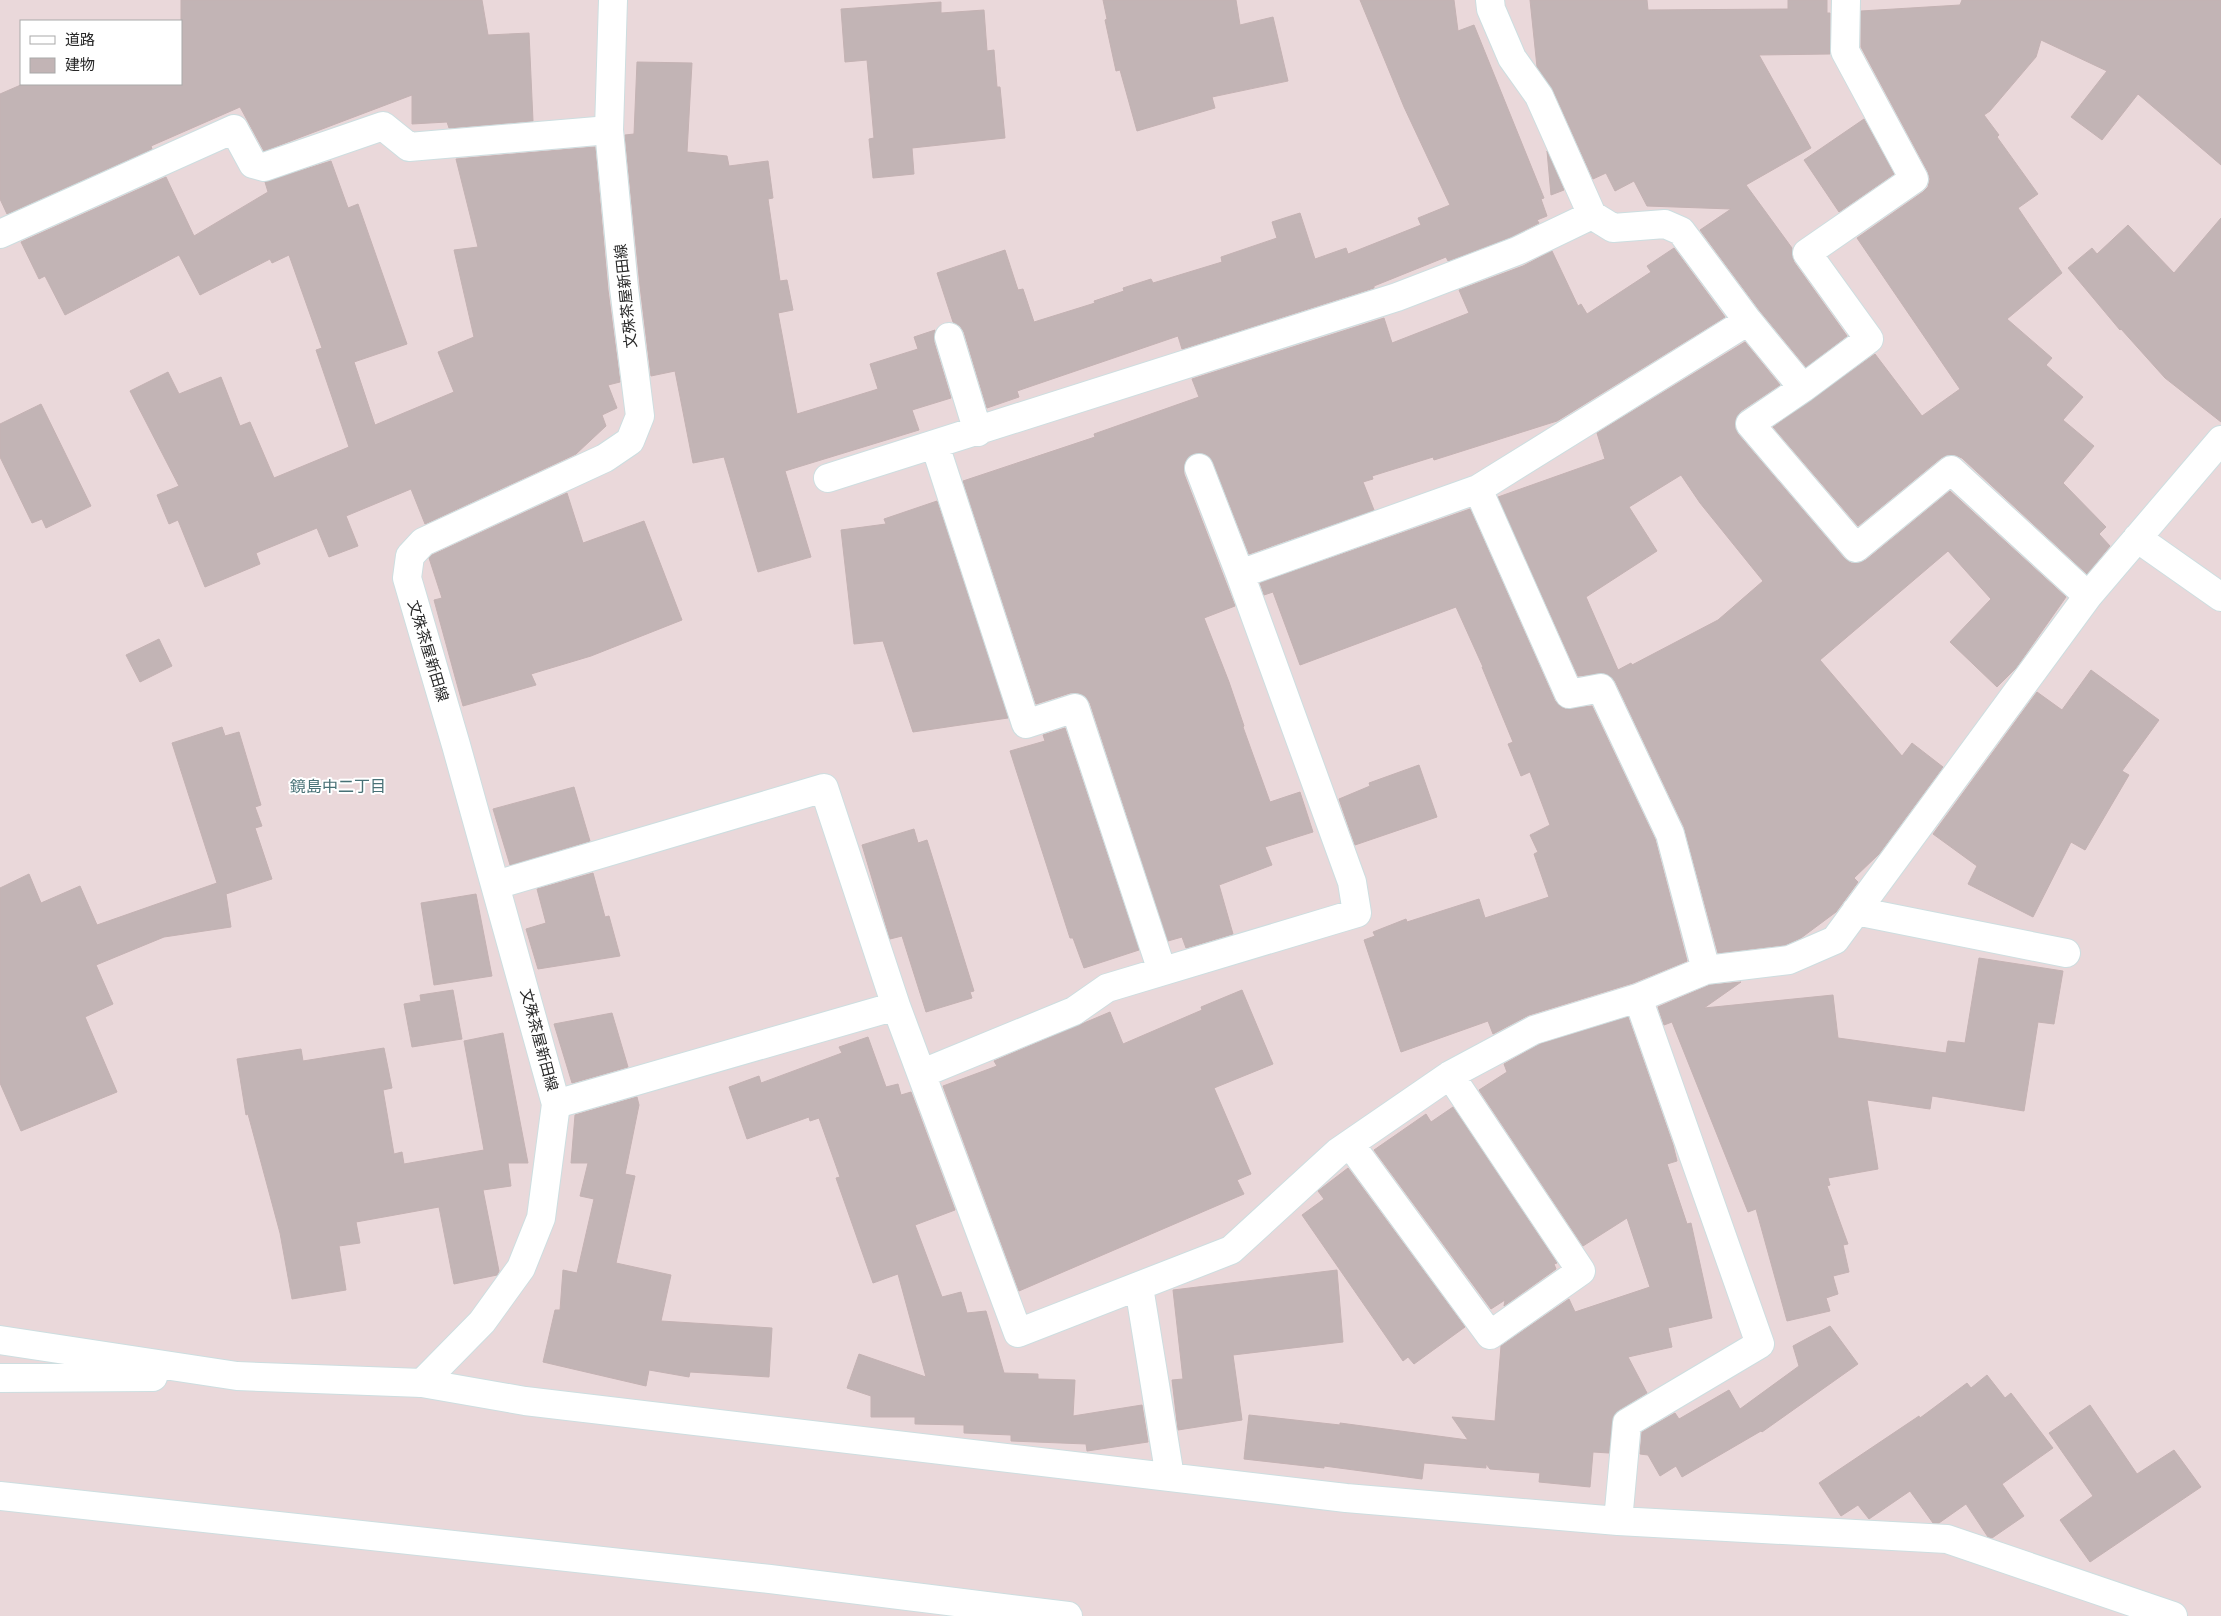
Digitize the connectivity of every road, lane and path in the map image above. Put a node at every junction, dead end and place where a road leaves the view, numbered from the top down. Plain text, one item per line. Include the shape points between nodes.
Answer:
1 (613, 0) edge
2 (1490, 0) edge
3 (1846, 0) edge
4 (609, 130) junction
5 (1592, 215) junction
6 (0, 234) edge
7 (1748, 321) junction
8 (949, 337) dead end
9 (1803, 388) junction
10 (978, 432) junction
11 (2221, 440) edge
12 (935, 445) junction
13 (1199, 468) dead end
14 (828, 478) dead end
15 (1478, 489) junction
16 (2137, 538) junction
17 (1240, 574) junction
18 (2088, 596) junction
19 (2221, 597) edge
20 (496, 885) junction
21 (1856, 912) junction
22 (2066, 953) dead end
23 (1706, 970) junction
24 (1162, 971) junction
25 (1638, 998) junction
26 (896, 1006) junction
27 (923, 1073) junction
28 (1450, 1075) junction
29 (556, 1104) junction
30 (1350, 1144) junction
31 (1139, 1287) junction
32 (0, 1340) edge
33 (237, 1376) junction
34 (0, 1378) edge
35 (422, 1383) junction
36 (1170, 1477) junction
37 (0, 1496) edge
38 (1618, 1521) junction
39 (1068, 1616) edge
40 (2174, 1616) edge

1 - 4 street, 文殊茶屋新田線
2 - 5 street via 1512,58 1539,96
3 - 9 street via 1845,51 1914,179 1807,253 1869,339
4 - 6 street via 409,147 382,126 264,167 253,164 234,129
4 - 20 street, 文殊茶屋新田線 via 640,416 630,441 604,458 423,542 410,556 407,578
5 - 7 street via 1613,228 1665,224 1681,231
5 - 10 street via 1517,251 1397,297
7 - 9 street
7 - 15 street
8 - 10 street
9 - 18 street via 1750,424 1856,548 1952,470
10 - 12 street
11 - 16 street
12 - 14 street
12 - 24 street via 1026,724 1075,708
13 - 17 street
15 - 17 street
15 - 23 street via 1569,694 1601,688 1666,825
16 - 18 street
16 - 19 street
17 - 24 street via 1352,882 1357,913
18 - 21 street
20 - 26 street via 824,788
20 - 29 street, 文殊茶屋新田線
21 - 22 street
21 - 23 street via 1835,940 1789,960
23 - 25 street
24 - 27 street via 1107,988 1074,1011
25 - 28 street via 1534,1030
25 - 38 street via 1760,1344 1627,1423
26 - 27 street
26 - 29 street
27 - 31 street via 1018,1333
28 - 30 street
28 - 30 street via 1581,1271 1490,1335
29 - 35 street, 文殊茶屋新田線 via 541,1218 521,1268 482,1322
30 - 31 street via 1231,1250
31 - 36 street
32 - 33 street
33 - 34 street
33 - 35 street
35 - 36 street via 534,1403
36 - 38 street via 1346,1498
37 - 39 street via 770,1579
38 - 40 street via 1947,1539

